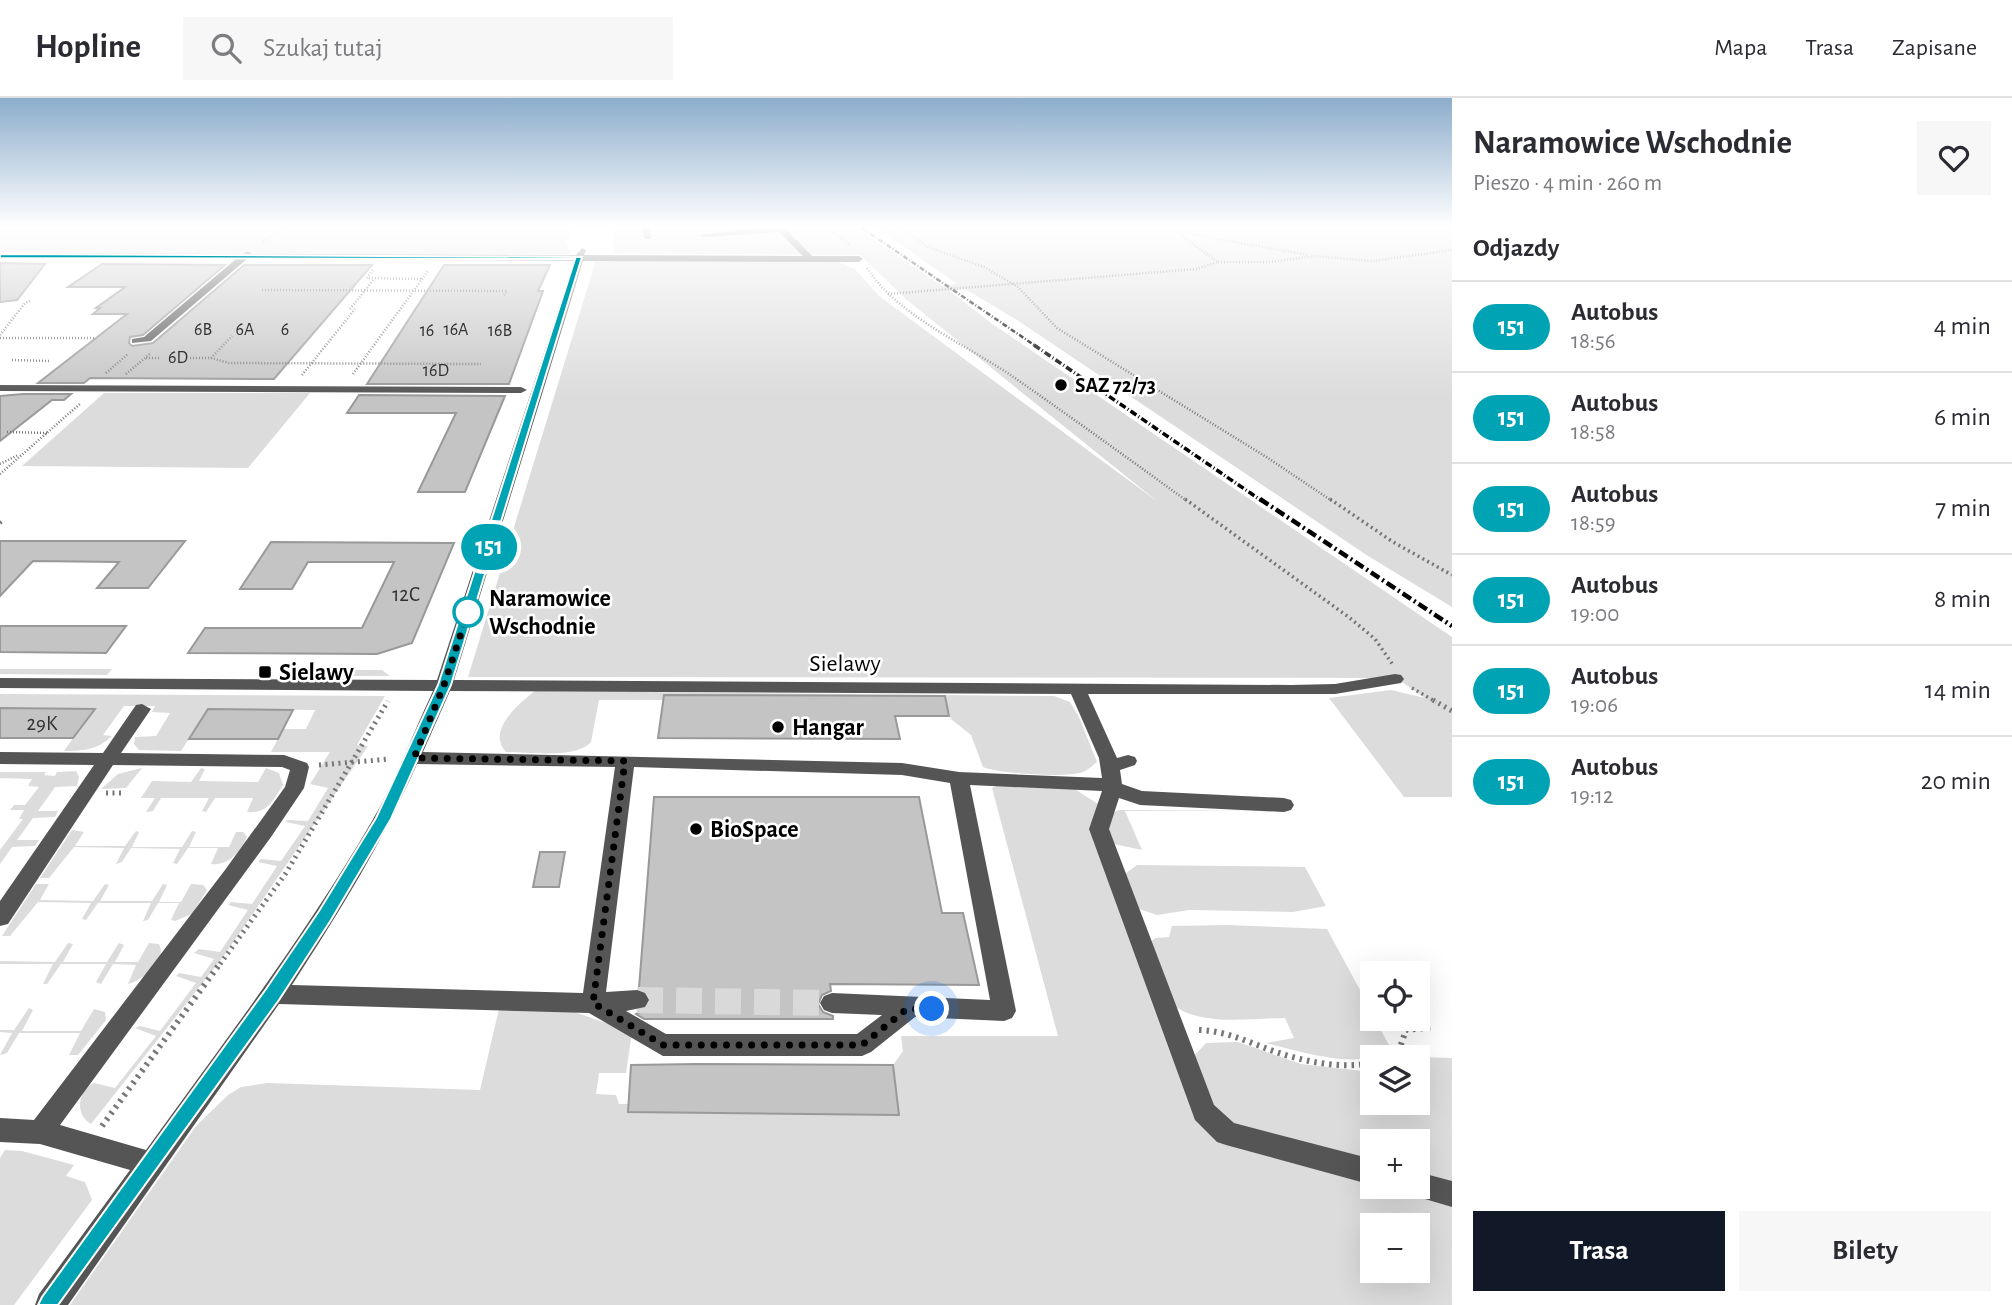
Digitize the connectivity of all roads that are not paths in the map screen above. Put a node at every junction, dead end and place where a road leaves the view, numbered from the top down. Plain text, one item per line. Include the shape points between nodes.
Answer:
1 (212, 284) edge
2 (571, 284) edge
3 (136, 341) dead end
4 (0, 388) edge
5 (521, 390) dead end
6 (1395, 678) road end
7 (0, 683) edge
8 (444, 685) junction
9 (1077, 689) junction
10 (142, 709) dead end
11 (0, 758) edge
12 (414, 758) junction
13 (108, 759) junction
14 (625, 761) junction
15 (1117, 772) junction
16 (959, 778) junction
17 (1284, 805) dead end
18 (0, 918) edge
19 (273, 994) junction
20 (637, 1000) tunnel mouth
21 (593, 1003) junction
22 (832, 1003) tunnel mouth
23 (907, 1009) junction
24 (0, 1130) edge
25 (40, 1132) junction
26 (152, 1164) junction
27 (1360, 1169) edge
28 (1430, 1188) edge
29 (1452, 1194) edge
30 (50, 1305) edge

1 - 3 street via 147,339
2 - 8 street
4 - 5 street
6 - 9 street, Sielawy via 1335,689
7 - 8 street, Sielawy
8 - 9 street, Sielawy
8 - 12 street
9 - 15 street
10 - 13 street
11 - 13 street
12 - 14 street
12 - 19 street via 378,828
13 - 18 street
13 - 25 street via 284,761 300,767 287,798 194,930
14 - 16 street via 902,769
14 - 21 street
15 - 16 street via 1104,785
15 - 17 street via 1140,798
15 - 27 street via 1099,829 1204,1112 1226,1133
16 - 23 street via 1003,1011
19 - 21 street
19 - 26 street
20 - 21 street
21 - 23 street via 663,1045 862,1045
22 - 23 street
24 - 25 street
25 - 26 street
26 - 30 street
28 - 29 street

